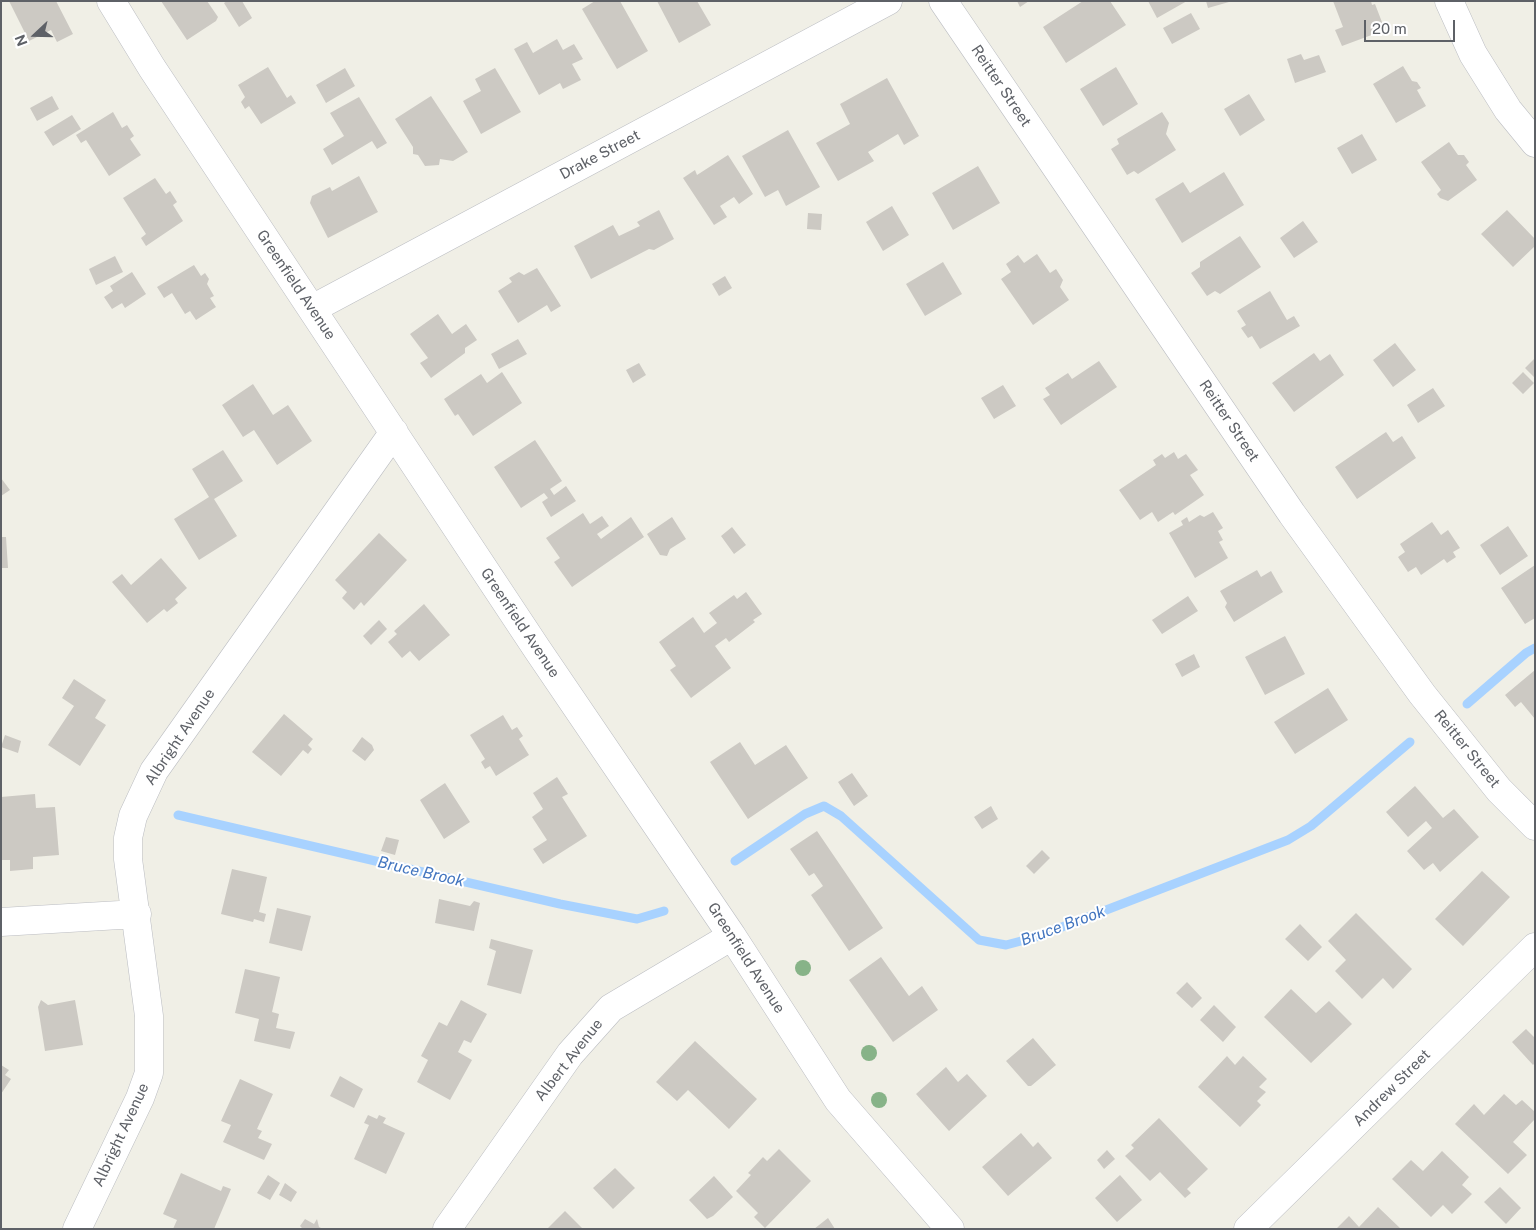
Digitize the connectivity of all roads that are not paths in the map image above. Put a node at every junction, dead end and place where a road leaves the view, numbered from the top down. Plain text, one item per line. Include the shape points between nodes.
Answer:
1 (111, 1) edge
2 (888, 1) edge
3 (943, 1) edge
4 (1449, 1) edge
5 (1535, 143) edge
6 (312, 309) junction
7 (394, 432) junction
8 (1535, 826) edge
9 (137, 914) junction
10 (1, 922) edge
11 (732, 936) junction
12 (1535, 947) edge
13 (77, 1229) edge
14 (447, 1229) edge
15 (950, 1229) edge
16 (1248, 1229) edge

1 - 6 street, Greenfield Avenue
2 - 6 street, Drake Street
3 - 8 street, Reitter Street via 1298,522 1422,694 1499,790
4 - 5 street via 1473,54 1508,110
6 - 7 street, Greenfield Avenue
7 - 9 street, Albright Avenue via 154,770 133,816 128,838
7 - 11 street, Greenfield Avenue
9 - 10 street
9 - 13 street, Albright Avenue via 149,1016 149,1073
11 - 14 street, Albert Avenue via 611,1008 570,1054
11 - 15 street, Greenfield Avenue via 838,1100
12 - 16 street, Andrew Street

